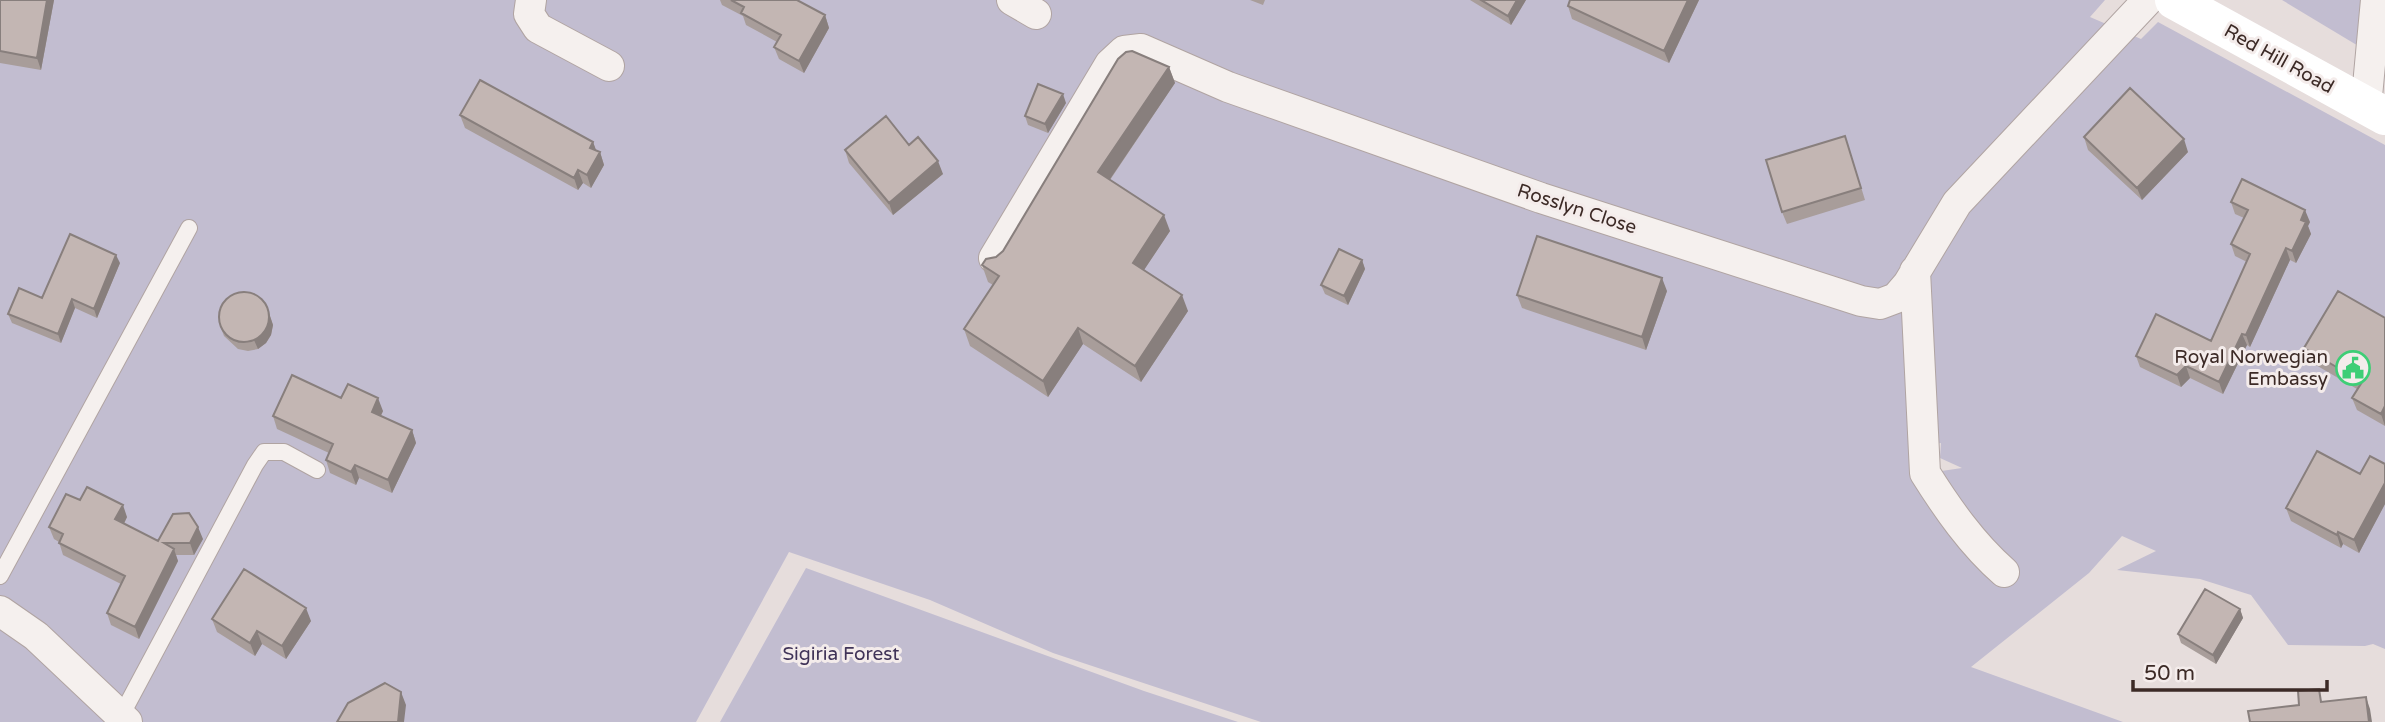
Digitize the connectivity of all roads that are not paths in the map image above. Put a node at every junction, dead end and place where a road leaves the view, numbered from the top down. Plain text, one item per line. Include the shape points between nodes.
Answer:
1 (531, 0) edge
2 (2148, 0) edge
3 (2174, 0) edge
4 (2376, 0) edge
5 (609, 65) dead end
6 (2376, 112) edge
7 (189, 228) dead end
8 (994, 258) edge
9 (1915, 271) junction
10 (317, 470) dead end
11 (2004, 572) dead end
12 (0, 576) edge
13 (0, 611) edge
14 (124, 719) edge

1 - 5 street via 528,14 538,28
2 - 9 street, Rosslyn Close via 1957,202
3 - 6 main road, Red Hill Road
4 - 6 street
7 - 12 lane
8 - 9 street, Rosslyn Close via 1110,64 1124,51 1141,49 1228,88 1541,198 1861,301 1880,304 1896,298
9 - 11 street via 1925,473 1986,557
10 - 14 lane via 284,452 264,452
13 - 14 street via 36,636

